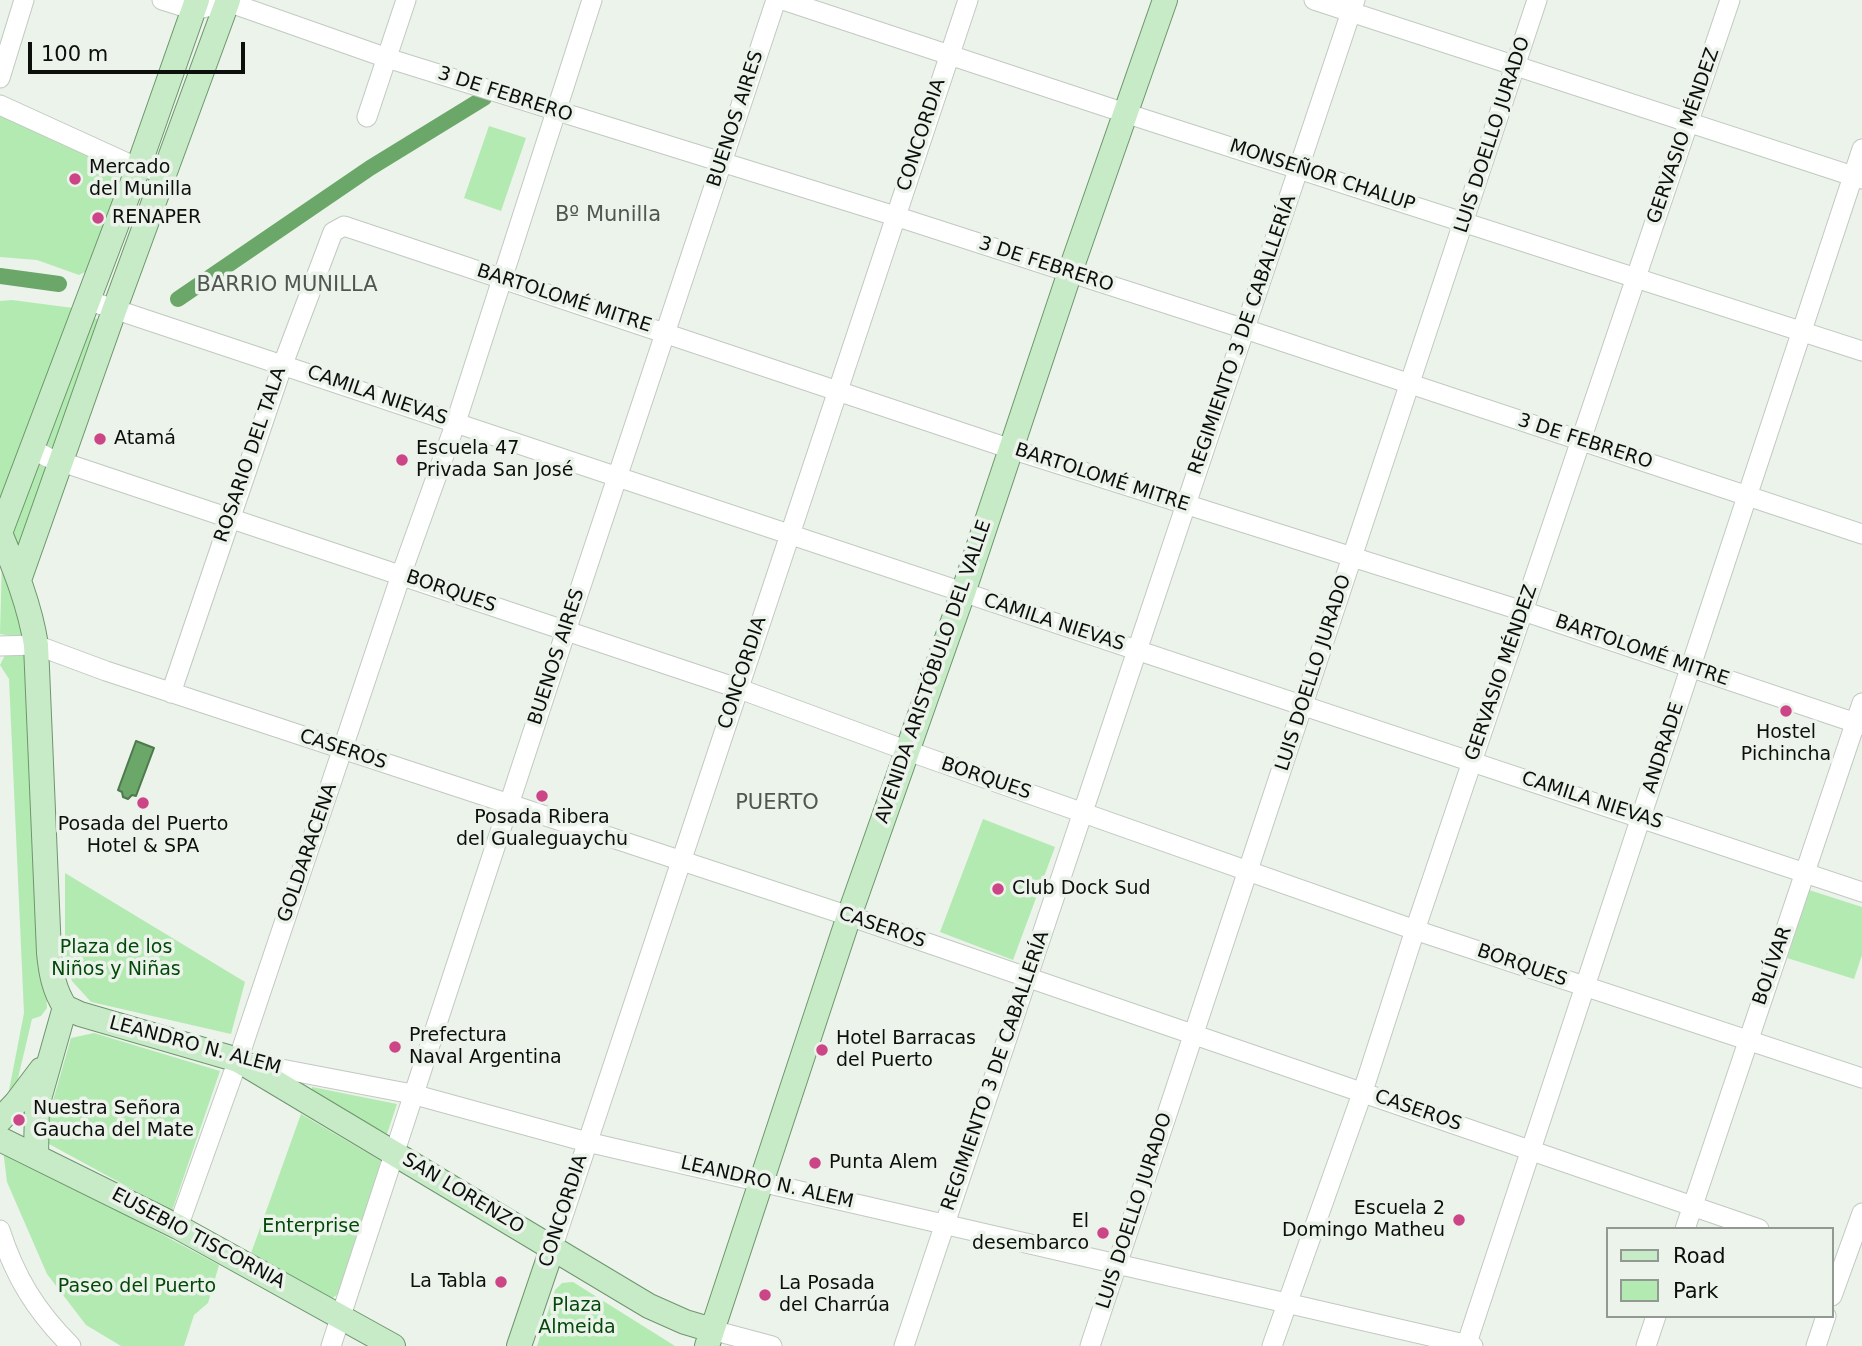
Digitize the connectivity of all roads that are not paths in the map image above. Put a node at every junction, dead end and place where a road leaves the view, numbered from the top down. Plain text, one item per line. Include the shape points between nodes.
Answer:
1 (24, 0) edge
2 (162, 0) edge
3 (406, 0) edge
4 (592, 0) edge
5 (776, 0) edge
6 (783, 0) edge
7 (968, 0) edge
8 (1165, 0) edge
9 (1314, 0) edge
10 (1537, 0) edge
11 (1730, 0) edge
12 (228, 1) edge
13 (195, 5) edge
14 (1353, 6) edge
15 (949, 54) junction
16 (387, 58) junction
17 (1515, 66) junction
18 (0, 78) edge
19 (0, 105) edge
20 (557, 111) junction
21 (1125, 113) junction
22 (367, 117) dead end
23 (1689, 122) junction
24 (1862, 149) edge
25 (722, 163) junction
26 (138, 168) junction
27 (1299, 168) junction
28 (164, 174) junction
29 (1857, 178) edge
30 (895, 216) junction
31 (1464, 221) junction
32 (344, 226) joint
33 (1070, 272) junction
34 (1636, 277) junction
35 (502, 278) junction
36 (87, 300) junction
37 (115, 307) junction
38 (1245, 329) junction
39 (1802, 331) junction
40 (665, 333) junction
41 (1862, 351) edge
42 (283, 364) junction
43 (1410, 384) junction
44 (837, 390) junction
45 (456, 422) junction
46 (1581, 440) junction
47 (33, 449) junction
48 (1011, 449) junction
49 (60, 461) junction
50 (618, 476) junction
51 (1747, 496) junction
52 (1186, 505) junction
53 (229, 518) junction
54 (0, 533) edge
55 (790, 534) junction
56 (1862, 534) edge
57 (1352, 558) junction
58 (401, 575) junction
59 (19, 580) junction
60 (963, 593) junction
61 (1523, 611) junction
62 (565, 631) junction
63 (36, 645) junction
64 (0, 646) edge
65 (1137, 650) junction
66 (1690, 667) junction
67 (737, 688) junction
68 (171, 693) junction
69 (1862, 703) edge
70 (1303, 705) junction
71 (1859, 724) edge
72 (343, 750) junction
73 (908, 751) junction
74 (1472, 761) junction
75 (509, 804) junction
76 (1083, 813) junction
77 (1641, 817) junction
78 (681, 861) junction
79 (1249, 871) junction
80 (1805, 872) junction
81 (1862, 892) edge
82 (849, 916) junction
83 (1415, 930) junction
84 (1027, 978) junction
85 (1586, 987) junction
86 (65, 1007) junction
87 (1194, 1035) junction
88 (1747, 1040) junction
89 (49, 1058) junction
90 (238, 1060) junction
91 (1862, 1079) edge
92 (1363, 1091) junction
93 (412, 1094) junction
94 (0, 1120) edge
95 (0, 1139) edge
96 (587, 1142) junction
97 (1530, 1150) junction
98 (393, 1152) junction
99 (36, 1154) junction
100 (761, 1180) junction
101 (1693, 1206) junction
102 (1862, 1213) edge
103 (944, 1226) junction
104 (178, 1227) junction
105 (1686, 1227) edge
106 (1753, 1227) edge
107 (0, 1230) edge
108 (552, 1249) junction
109 (1846, 1259) edge
110 (1118, 1263) junction
111 (1834, 1291) edge
112 (1287, 1302) junction
113 (341, 1315) junction
114 (1655, 1318) edge
115 (1825, 1318) edge
116 (710, 1338) edge
117 (1468, 1345) edge
118 (71, 1346) edge
119 (331, 1346) edge
120 (393, 1346) edge
121 (519, 1346) edge
122 (772, 1346) edge
123 (904, 1346) edge
124 (1090, 1346) edge
125 (1272, 1346) edge
126 (1646, 1346) edge
127 (1816, 1346) edge

1 - 18 street
2 - 13 street
3 - 16 street
4 - 20 street, GOLDARACENA
5 - 25 street, BUENOS AIRES
6 - 15 street, MONSEÑOR CHALUP
7 - 15 street, CONCORDIA
8 - 21 main road, AVENIDA ARISTÓBULO DEL VALLE
9 - 14 street
10 - 17 street, LUIS DOELLO JURADO
11 - 23 street, GERVASIO MÉNDEZ
12 - 13 street
12 - 16 street, 3 DE FEBRERO
12 - 28 main road
13 - 26 main road
14 - 17 street
14 - 27 street, REGIMIENTO 3 DE CABALLERÍA
15 - 21 street, MONSEÑOR CHALUP
15 - 30 street, CONCORDIA
16 - 20 street, 3 DE FEBRERO
16 - 22 street
17 - 23 street
17 - 31 street, LUIS DOELLO JURADO
19 - 26 street
20 - 25 street, 3 DE FEBRERO
20 - 35 street, GOLDARACENA
21 - 27 street, MONSEÑOR CHALUP
21 - 33 main road, AVENIDA ARISTÓBULO DEL VALLE
23 - 29 street
23 - 34 street, GERVASIO MÉNDEZ
24 - 29 street, ANDRADE
25 - 30 street, 3 DE FEBRERO
25 - 40 street, BUENOS AIRES
26 - 28 street
26 - 36 main road
27 - 31 street, MONSEÑOR CHALUP
27 - 38 street, REGIMIENTO 3 DE CABALLERÍA
28 - 37 main road
29 - 39 street, ANDRADE
30 - 33 street, 3 DE FEBRERO
30 - 44 street, CONCORDIA
31 - 34 street, MONSEÑOR CHALUP
31 - 43 street, LUIS DOELLO JURADO
32 - 35 street, BARTOLOMÉ MITRE
32 - 42 street, ROSARIO DEL TALA via 333,232
33 - 38 street, 3 DE FEBRERO
33 - 48 main road, AVENIDA ARISTÓBULO DEL VALLE
34 - 39 street, MONSEÑOR CHALUP
34 - 46 street, GERVASIO MÉNDEZ
35 - 40 street, BARTOLOMÉ MITRE
35 - 45 street, GOLDARACENA
36 - 37 street, CAMILA NIEVAS
36 - 47 main road
37 - 42 street, CAMILA NIEVAS
37 - 49 main road
38 - 43 street, 3 DE FEBRERO
38 - 52 street, REGIMIENTO 3 DE CABALLERÍA
39 - 41 street, MONSEÑOR CHALUP
39 - 51 street, ANDRADE
40 - 44 street, BARTOLOMÉ MITRE
40 - 50 street, BUENOS AIRES
42 - 45 street, CAMILA NIEVAS
42 - 53 street, ROSARIO DEL TALA
43 - 46 street, 3 DE FEBRERO
43 - 57 street, LUIS DOELLO JURADO
44 - 48 street, BARTOLOMÉ MITRE
44 - 55 street, CONCORDIA
45 - 50 street, CAMILA NIEVAS
45 - 58 street, GOLDARACENA
46 - 51 street, 3 DE FEBRERO
46 - 61 street, GERVASIO MÉNDEZ
47 - 49 street, BORQUES
47 - 54 main road
48 - 52 street, BARTOLOMÉ MITRE
48 - 60 main road, AVENIDA ARISTÓBULO DEL VALLE
49 - 53 street, BORQUES
49 - 59 main road
50 - 55 street, CAMILA NIEVAS
50 - 62 street, BUENOS AIRES
51 - 56 street, 3 DE FEBRERO
51 - 66 street, ANDRADE
52 - 57 street, BARTOLOMÉ MITRE
52 - 65 street, REGIMIENTO 3 DE CABALLERÍA
53 - 58 street, BORQUES
53 - 68 street, ROSARIO DEL TALA
54 - 59 main road
55 - 60 street, CAMILA NIEVAS
55 - 67 street, CONCORDIA
57 - 61 street, BARTOLOMÉ MITRE
57 - 70 street, LUIS DOELLO JURADO
58 - 62 street, BORQUES
58 - 72 street, GOLDARACENA
59 - 63 main road
60 - 65 street, CAMILA NIEVAS
60 - 73 main road, AVENIDA ARISTÓBULO DEL VALLE
61 - 66 street, BARTOLOMÉ MITRE
61 - 74 street, GERVASIO MÉNDEZ
62 - 67 street, BORQUES
62 - 75 street, BUENOS AIRES
63 - 64 street, CASEROS
63 - 68 street, CASEROS
63 - 86 main road via 48,953 57,996
65 - 70 street, CAMILA NIEVAS
65 - 76 street, REGIMIENTO 3 DE CABALLERÍA
66 - 71 street, BARTOLOMÉ MITRE
66 - 77 street, ANDRADE
67 - 73 street, BORQUES
67 - 78 street, CONCORDIA
68 - 72 street, CASEROS
69 - 71 street, BOLÍVAR
70 - 74 street, CAMILA NIEVAS
70 - 79 street, LUIS DOELLO JURADO
71 - 80 street, BOLÍVAR
72 - 75 street, CASEROS
72 - 90 street, GOLDARACENA
73 - 76 street, BORQUES
73 - 82 main road, AVENIDA ARISTÓBULO DEL VALLE
74 - 77 street, CAMILA NIEVAS
74 - 83 street, GERVASIO MÉNDEZ
75 - 78 street, CASEROS
75 - 93 street, BUENOS AIRES
76 - 79 street, BORQUES
76 - 84 street, REGIMIENTO 3 DE CABALLERÍA
77 - 80 street, CAMILA NIEVAS
77 - 85 street, ANDRADE
78 - 82 street, CASEROS
78 - 96 street, CONCORDIA
79 - 83 street, BORQUES
79 - 87 street, LUIS DOELLO JURADO
80 - 81 street, CAMILA NIEVAS
80 - 88 street, BOLÍVAR
82 - 84 street, CASEROS
82 - 100 main road, AVENIDA ARISTÓBULO DEL VALLE
83 - 85 street, BORQUES
83 - 92 street, GERVASIO MÉNDEZ
84 - 87 street, CASEROS
84 - 103 street, REGIMIENTO 3 DE CABALLERÍA
85 - 88 street, BORQUES
85 - 97 street, ANDRADE
86 - 89 main road
86 - 90 main road, LEANDRO N. ALEM
87 - 92 street, CASEROS
87 - 110 street, LUIS DOELLO JURADO
88 - 91 street, BORQUES
88 - 101 street, BOLÍVAR
89 - 94 main road
89 - 99 main road via 36,1114
90 - 93 street, LEANDRO N. ALEM
90 - 98 main road, SAN LORENZO
90 - 104 street, GOLDARACENA
92 - 97 street, CASEROS
92 - 112 street, GERVASIO MÉNDEZ
93 - 96 street, LEANDRO N. ALEM
93 - 98 street, BUENOS AIRES
95 - 99 main road, EUSEBIO TISCORNIA
96 - 100 street, LEANDRO N. ALEM
96 - 108 street, CONCORDIA
97 - 101 street, CASEROS
97 - 117 street, ANDRADE
98 - 108 main road, SAN LORENZO
98 - 113 street, BUENOS AIRES
99 - 104 main road, EUSEBIO TISCORNIA
100 - 103 street, LEANDRO N. ALEM
100 - 116 main road, AVENIDA ARISTÓBULO DEL VALLE
101 - 105 street, BOLÍVAR
101 - 106 street, CASEROS
102 - 109 street
103 - 110 street, LEANDRO N. ALEM
103 - 123 street, REGIMIENTO 3 DE CABALLERÍA
104 - 113 main road, EUSEBIO TISCORNIA
107 - 118 street via 26,1291
108 - 116 main road, SAN LORENZO
108 - 121 main road, CONCORDIA
109 - 111 street
110 - 112 street, LEANDRO N. ALEM
110 - 124 street, LUIS DOELLO JURADO
112 - 117 street, LEANDRO N. ALEM
112 - 125 street, GERVASIO MÉNDEZ
113 - 119 street, BUENOS AIRES
113 - 120 main road, EUSEBIO TISCORNIA
114 - 126 street
115 - 127 street
116 - 122 street, SAN LORENZO

